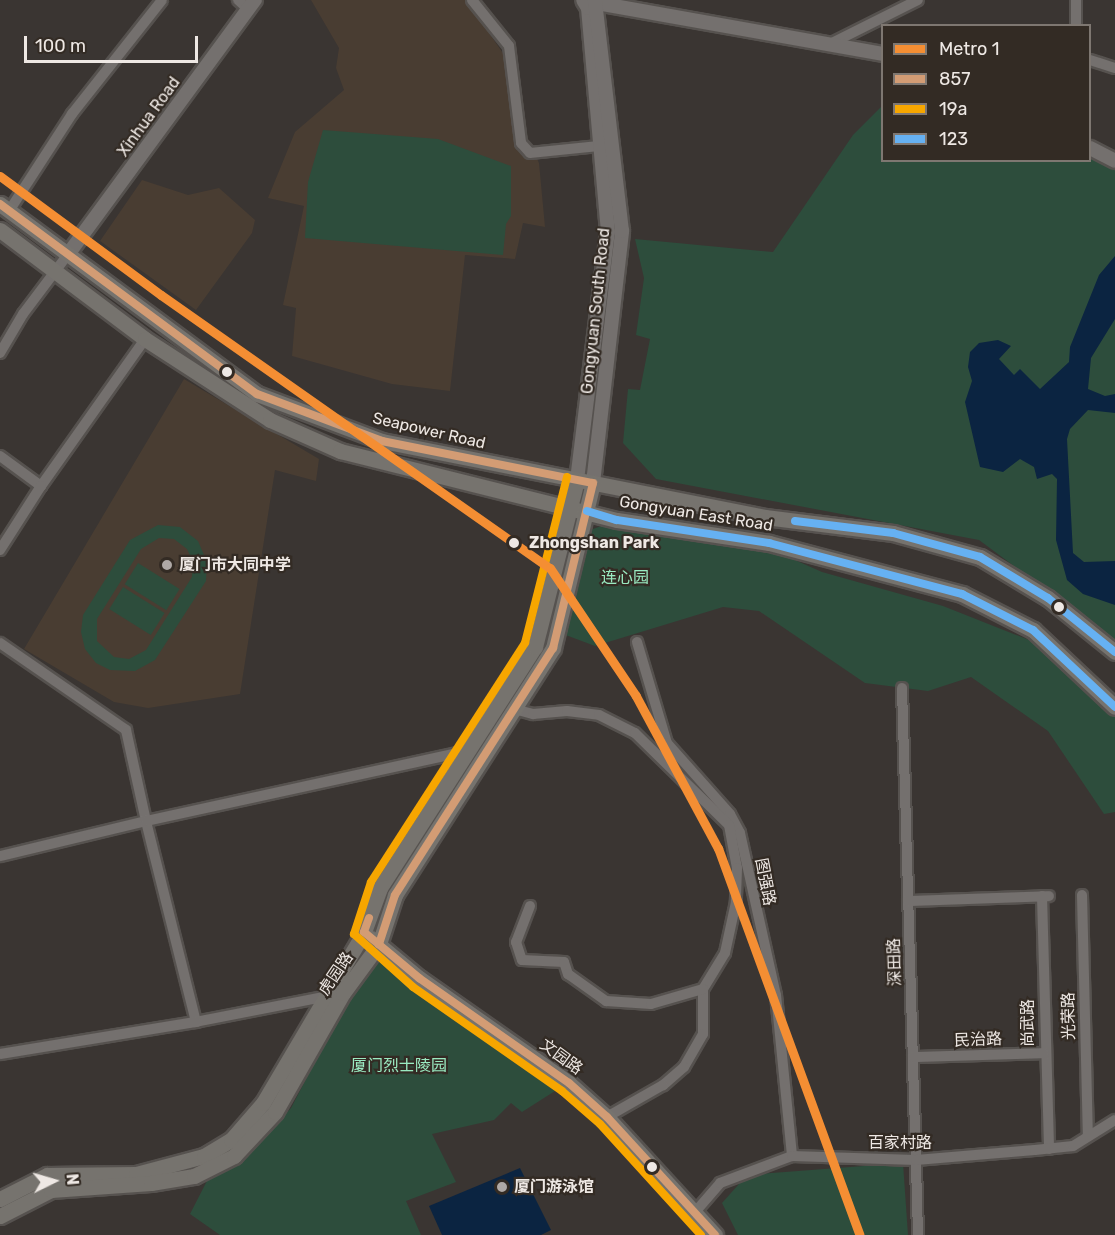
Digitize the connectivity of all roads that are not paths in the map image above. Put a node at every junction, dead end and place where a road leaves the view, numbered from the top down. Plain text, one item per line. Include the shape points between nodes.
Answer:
1 (162, 0) edge
2 (472, 0) edge
3 (583, 0) edge
4 (918, 0) edge
5 (1076, 0) edge
6 (596, 2) edge
7 (247, 3) edge
8 (1076, 24) edge
9 (832, 43) junction
10 (881, 54) edge
11 (1091, 61) edge
12 (1115, 68) edge
13 (599, 146) junction
14 (1091, 149) edge
15 (1115, 160) edge
16 (4, 208) edge
17 (0, 230) edge
18 (69, 253) junction
19 (57, 271) junction
20 (145, 339) junction
21 (0, 353) edge
22 (0, 456) edge
23 (577, 480) junction
24 (593, 483) junction
25 (41, 486) junction
26 (570, 507) junction
27 (587, 511) junction
28 (0, 550) edge
29 (636, 642) dead end
30 (0, 643) edge
31 (1115, 652) edge
32 (902, 688) dead end
33 (1115, 707) edge
34 (514, 709) junction
35 (492, 746) junction
36 (471, 750) junction
37 (146, 821) junction
38 (0, 856) edge
39 (1082, 895) dead end
40 (908, 901) junction
41 (530, 906) dead end
42 (364, 932) junction
43 (379, 944) junction
44 (703, 989) junction
45 (343, 993) junction
46 (322, 997) junction
47 (196, 1022) junction
48 (1044, 1053) junction
49 (0, 1054) edge
50 (913, 1057) junction
51 (607, 1117) junction
52 (1115, 1120) edge
53 (1088, 1136) junction
54 (1049, 1149) junction
55 (792, 1156) junction
56 (916, 1160) junction
57 (0, 1199) edge
58 (696, 1211) junction
59 (0, 1216) edge
60 (716, 1235) edge
61 (918, 1235) edge

1 - 16 street
2 - 13 street via 509,46 521,142 530,153
3 - 13 street, Gongyuan South Road via 588,8
4 - 9 street
5 - 8 street
6 - 9 street via 754,34
6 - 24 street, Gongyuan South Road via 622,231
7 - 18 street, Xinhua Road
9 - 10 street
11 - 12 street
13 - 23 street, Gongyuan South Road via 608,232
14 - 15 street
16 - 18 main road, Seapower Road
17 - 19 main road
18 - 19 street
18 - 23 main road, Seapower Road via 257,394 382,441
19 - 20 main road
19 - 21 street via 23,314
20 - 25 street
20 - 26 main road via 270,420 340,451 459,484
22 - 25 street
23 - 24 main road, Seapower Road
23 - 26 main road, 虎园路
24 - 27 main road, 虎园路
24 - 31 main road, Gongyuan East Road via 765,517 893,533 980,557 1048,598
25 - 28 street
26 - 27 main road
26 - 36 main road, 虎园路 via 535,647
27 - 33 main road, Gongyuan East Road via 616,520 769,543 962,594 1033,630
27 - 34 main road, 虎园路 via 553,648
29 - 55 street, 图强路 via 667,743 730,814 740,833 776,995
30 - 37 street via 126,730
32 - 40 street, 深田路
34 - 35 main road, 虎园路
34 - 44 street via 533,714 567,711 599,715 635,733 729,825 737,868 736,902 725,953
35 - 36 street
35 - 43 main road, 虎园路 via 395,895
36 - 37 street
36 - 42 main road, 虎园路 via 380,888
37 - 38 street
37 - 47 street
39 - 53 street, 光荣路
40 - 48 street, 尚武路 via 1046,896
40 - 50 street, 深田路
41 - 44 street via 516,942 522,960 564,962 568,974 606,1001 651,1004
42 - 43 main road, 文园路
42 - 46 main road, 虎园路
43 - 45 main road, 虎园路
43 - 51 main road, 文园路 via 419,978 569,1083
44 - 51 street via 703,1034 684,1067 663,1085
45 - 46 street
45 - 59 main road, 虎园路 via 275,1112 234,1156 194,1176 51,1190
46 - 47 street
46 - 57 main road, 虎园路 via 263,1102 231,1140 204,1156 158,1171 47,1175
47 - 49 street
48 - 50 street, 民治路
48 - 54 street, 尚武路
50 - 56 street, 深田路
51 - 58 main road, 文园路
52 - 53 street, 百家村路
53 - 54 street, 百家村路 via 1072,1146
54 - 56 street, 百家村路
55 - 56 street, 百家村路
55 - 58 street, 百家村路 via 720,1183
56 - 61 street, 深田路
58 - 60 main road, 文园路

